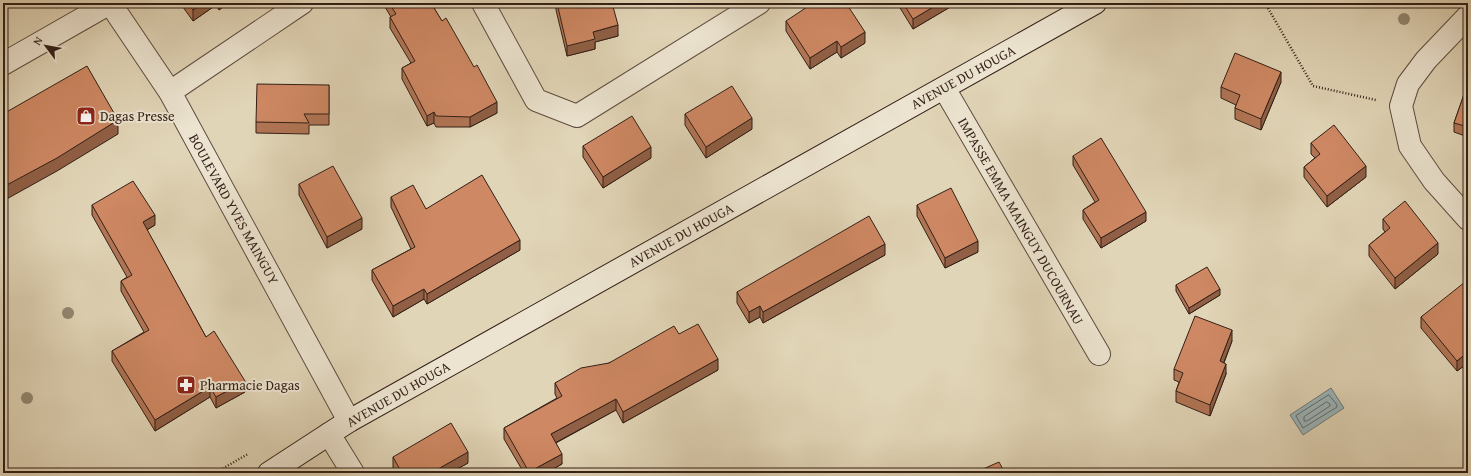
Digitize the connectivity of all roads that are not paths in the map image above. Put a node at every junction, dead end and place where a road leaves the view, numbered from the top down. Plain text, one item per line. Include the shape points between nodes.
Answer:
1 (110, 3) edge
2 (302, 3) edge
3 (483, 3) edge
4 (760, 3) edge
5 (1095, 3) edge
6 (1468, 16) edge
7 (3, 64) edge
8 (944, 88) junction
9 (170, 92) junction
10 (1468, 219) edge
11 (1098, 354) dead end
12 (349, 421) junction
13 (330, 434) junction
14 (270, 473) edge
15 (352, 473) edge

1 - 7 street
1 - 9 street, BOULEVARD YVES MAINGUY
2 - 9 street
3 - 4 street via 536,100 577,116
5 - 8 street, AVENUE DU HOUGA
6 - 10 street via 1426,60 1408,84 1401,106 1410,146 1434,180
8 - 11 street, IMPASSE EMMA MAINGUY DUCOURNAU
8 - 12 street, AVENUE DU HOUGA
9 - 12 street, BOULEVARD YVES MAINGUY
12 - 13 street, AVENUE DU HOUGA
13 - 14 street, AVENUE DU HOUGA
13 - 15 street

